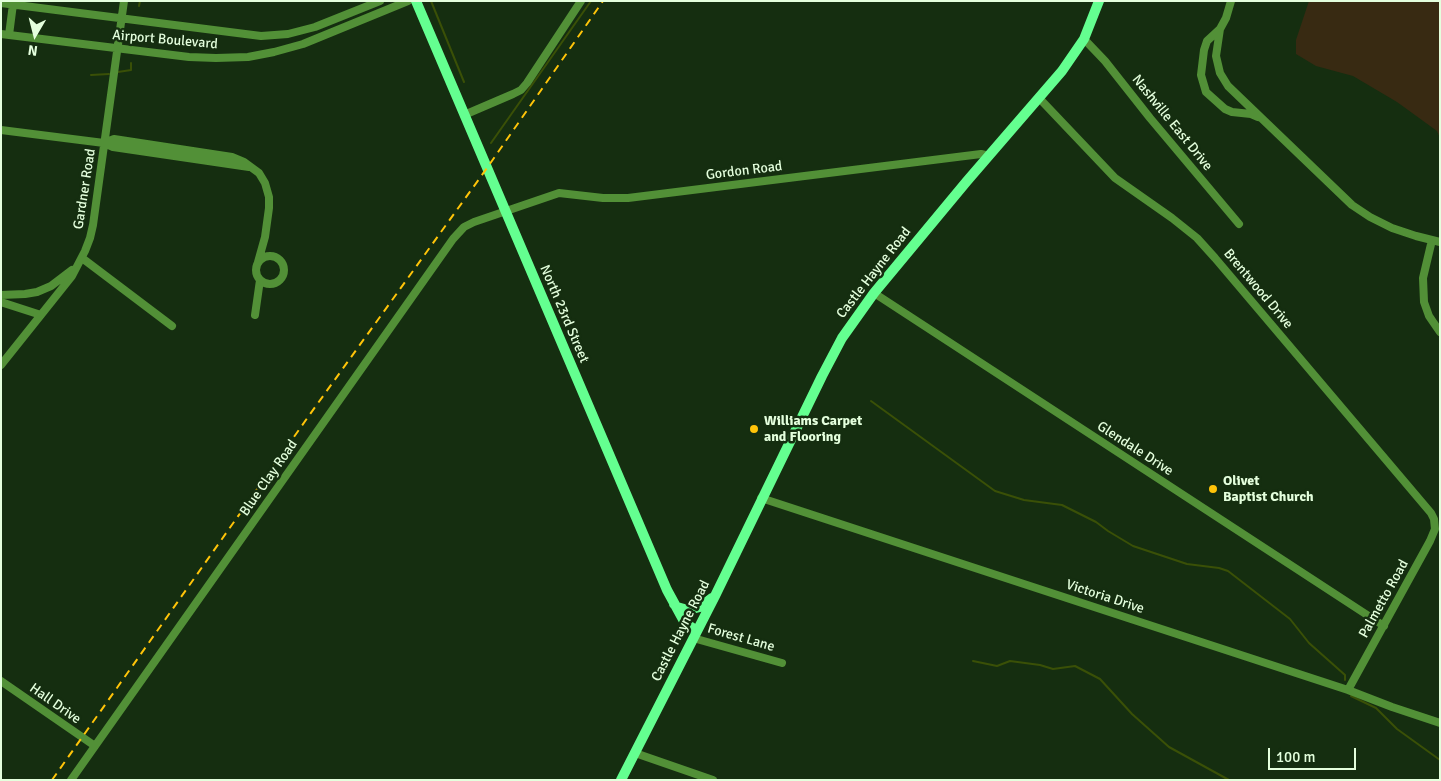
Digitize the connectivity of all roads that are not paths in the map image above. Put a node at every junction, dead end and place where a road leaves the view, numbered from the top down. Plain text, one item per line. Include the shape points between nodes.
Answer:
1 (124, 1) edge
2 (380, 1) edge
3 (408, 1) edge
4 (416, 1) edge
5 (581, 1) edge
6 (1099, 1) edge
7 (1231, 1) edge
8 (1, 3) edge
9 (12, 4) junction
10 (121, 18) junction
11 (1220, 29) junction
12 (5, 34) edge
13 (1084, 39) junction
14 (117, 48) junction
15 (1039, 98) junction
16 (464, 115) junction
17 (1260, 118) junction
18 (1, 130) edge
19 (104, 143) junction
20 (989, 156) junction
21 (505, 211) junction
22 (1240, 224) dead end
23 (265, 237) junction
24 (1436, 241) edge
25 (275, 256) junction
26 (81, 261) junction
27 (258, 262) junction
28 (260, 280) junction
29 (874, 293) junction
30 (1, 295) edge
31 (1, 302) edge
32 (41, 315) junction
33 (255, 315) dead end
34 (172, 326) dead end
35 (1440, 332) edge
36 (1, 365) edge
37 (761, 498) junction
38 (1437, 519) edge
39 (715, 596) junction
40 (672, 602) junction
41 (1384, 626) junction
42 (695, 634) junction
43 (782, 663) dead end
44 (1, 681) edge
45 (1348, 690) junction
46 (1440, 723) edge
47 (95, 746) junction
48 (635, 753) junction
49 (71, 780) edge
50 (621, 780) edge
51 (713, 780) edge

1 - 10 street, Gardner Road
2 - 10 street, Airport Boulevard via 315,28 276,35 242,34
3 - 14 street, Airport Boulevard via 315,40 262,55 189,57
4 - 16 main road, North 23rd Street
5 - 16 street via 520,90
6 - 13 main road, Castle Hayne Road
7 - 11 street
8 - 9 street, Airport Boulevard
9 - 10 street, Airport Boulevard
9 - 12 street
10 - 14 street, Gardner Road
11 - 17 street via 1216,56 1220,73 1228,86
11 - 17 street via 1204,50 1201,75 1206,92 1225,109
12 - 14 street, Airport Boulevard
13 - 15 main road, Castle Hayne Road
13 - 22 street, Nashville East Drive
14 - 19 street, Gardner Road
15 - 20 main road, Castle Hayne Road
15 - 38 street, Brentwood Drive via 1115,178 1197,238
16 - 21 main road, North 23rd Street
17 - 24 street via 1352,205 1392,228
18 - 19 street
19 - 23 street via 250,167 259,173 269,197
19 - 26 street, Gardner Road via 93,225
20 - 21 street, Gordon Road via 981,154 628,198 559,193
20 - 29 main road, Castle Hayne Road
21 - 40 main road, North 23rd Street
21 - 47 street, Blue Clay Road via 469,224 453,239
23 - 25 street
23 - 27 street
24 - 35 street via 1423,278 1424,302
25 - 27 street via 266,256
25 - 28 street via 284,266 282,279 274,284
26 - 30 street via 58,281 37,292
26 - 32 street, Gardner Road
26 - 34 street
27 - 28 street via 256,272
28 - 33 street
29 - 37 main road, Castle Hayne Road via 834,352
29 - 41 street, Glendale Drive
31 - 32 street
32 - 36 street, Gardner Road
37 - 39 main road, Castle Hayne Road
37 - 45 street, Victoria Drive
38 - 41 street, Palmetto Road via 1430,541
39 - 40 main road via 688,610
39 - 42 main road, Castle Hayne Road
40 - 42 main road, North 23rd Street
41 - 45 street, Palmetto Road
42 - 43 street, Forest Lane
42 - 48 main road, Castle Hayne Road
44 - 47 street, Hall Drive
45 - 46 street, Victoria Drive
47 - 49 street, Blue Clay Road
48 - 50 main road, Castle Hayne Road
48 - 51 street

